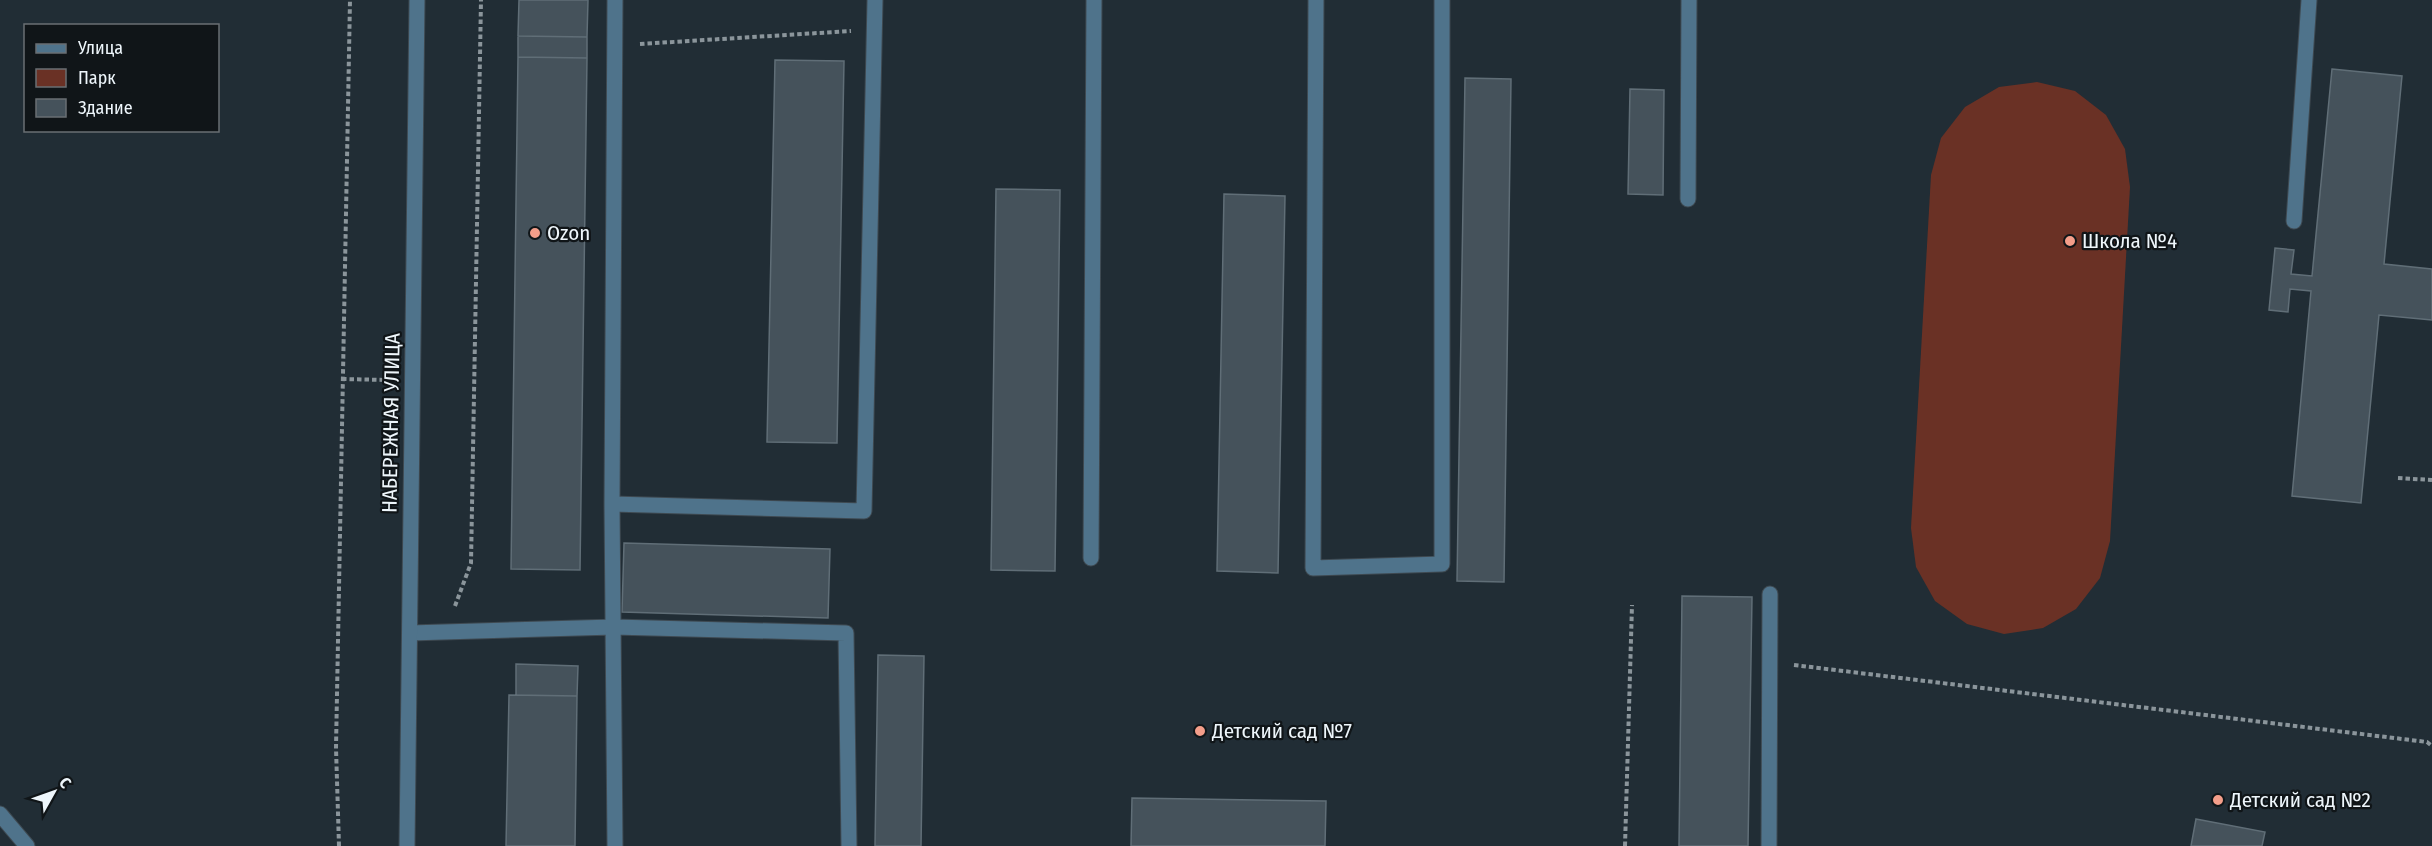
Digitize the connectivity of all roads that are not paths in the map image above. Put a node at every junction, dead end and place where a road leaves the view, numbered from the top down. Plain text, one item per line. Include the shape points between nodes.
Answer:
1 (417, 0) edge
2 (615, 0) edge
3 (875, 0) edge
4 (1094, 0) edge
5 (1316, 0) edge
6 (1442, 0) edge
7 (1689, 0) edge
8 (2309, 0) edge
9 (1688, 199) dead end
10 (2294, 221) dead end
11 (612, 504) junction
12 (1091, 558) dead end
13 (1770, 594) dead end
14 (614, 627) junction
15 (410, 633) junction
16 (0, 814) edge
17 (27, 846) edge
18 (407, 846) edge
19 (615, 846) edge
20 (849, 846) edge
21 (1769, 846) edge

1 - 15 street, НАБЕРЕЖНАЯ УЛИЦА
2 - 11 street
3 - 11 street via 864,511
4 - 12 street
5 - 6 street via 1313,568 1442,564
7 - 9 street
8 - 10 street
11 - 14 street
13 - 21 street
14 - 15 street
14 - 19 street
14 - 20 street via 846,633
15 - 18 street, НАБЕРЕЖНАЯ УЛИЦА
16 - 17 street

